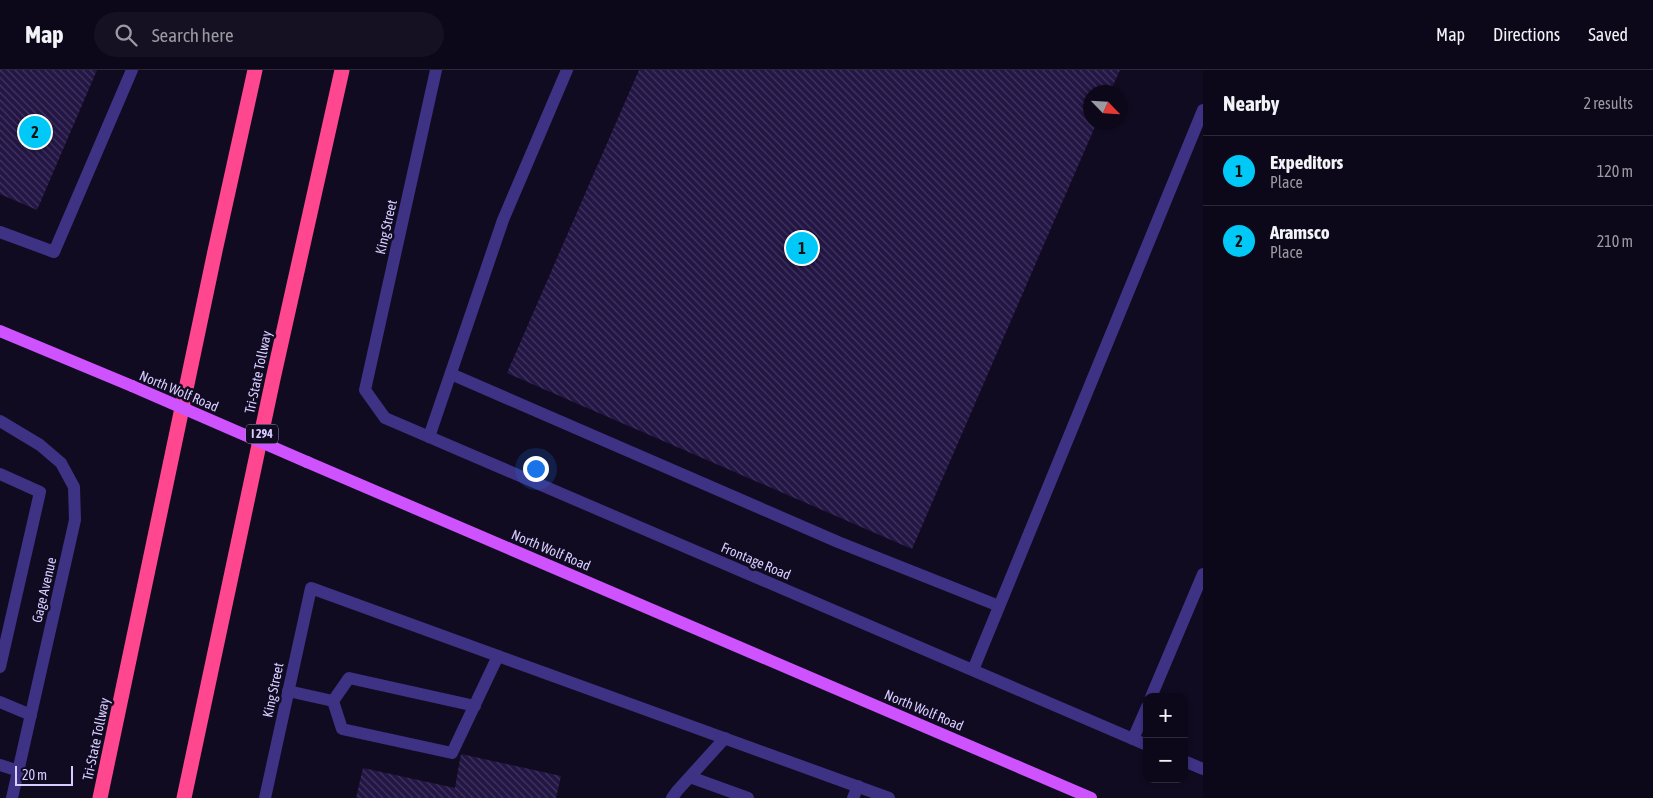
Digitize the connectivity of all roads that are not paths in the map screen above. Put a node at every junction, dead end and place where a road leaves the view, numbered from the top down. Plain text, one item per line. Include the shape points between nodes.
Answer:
1 (132, 70) edge
2 (255, 70) edge
3 (342, 70) edge
4 (436, 70) edge
5 (567, 70) edge
6 (1203, 110) edge
7 (0, 232) edge
8 (0, 331) edge
9 (451, 374) junction
10 (365, 390) joint
11 (0, 421) edge
12 (429, 437) junction
13 (0, 474) edge
14 (1203, 574) edge
15 (999, 606) junction
16 (498, 656) junction
17 (0, 667) edge
18 (973, 670) junction
19 (288, 692) junction
20 (1153, 693) edge
21 (333, 700) junction
22 (0, 702) edge
23 (475, 706) junction
24 (31, 715) junction
25 (1143, 716) edge
26 (725, 738) junction
27 (1133, 739) junction
28 (1143, 743) edge
29 (1188, 763) edge
30 (0, 765) edge
31 (1203, 769) edge
32 (18, 771) junction
33 (690, 777) junction
34 (856, 792) edge
35 (12, 798) edge
36 (100, 798) edge
37 (184, 798) edge
38 (265, 798) edge
39 (672, 798) edge
40 (748, 798) edge
41 (889, 798) edge
42 (1091, 798) edge

1 - 7 street via 54,252
2 - 36 highway, Tri-State Tollway
3 - 37 highway, Tri-State Tollway / I 294
4 - 10 street, King Street
5 - 9 street via 503,220
6 - 15 street
8 - 42 main road, North Wolf Road, bridge
9 - 12 street
9 - 15 street via 838,542
10 - 12 street, Frontage Road via 385,418
11 - 24 street, Gage Avenue via 40,445 61,463 74,487 75,520
12 - 18 street, Frontage Road
13 - 17 street via 40,492
14 - 20 street
15 - 18 street
16 - 19 street, King Street via 311,588
16 - 23 street
16 - 26 street
18 - 27 street, Frontage Road
19 - 21 street
19 - 38 street, King Street
21 - 23 street via 349,678
21 - 23 street via 342,729 452,753
22 - 24 street
24 - 32 street, Gage Avenue
25 - 27 street
26 - 33 street
26 - 34 street
27 - 28 street, Frontage Road
29 - 31 street
30 - 32 street
32 - 35 street, Gage Avenue
33 - 39 street
33 - 40 street
34 - 41 street

